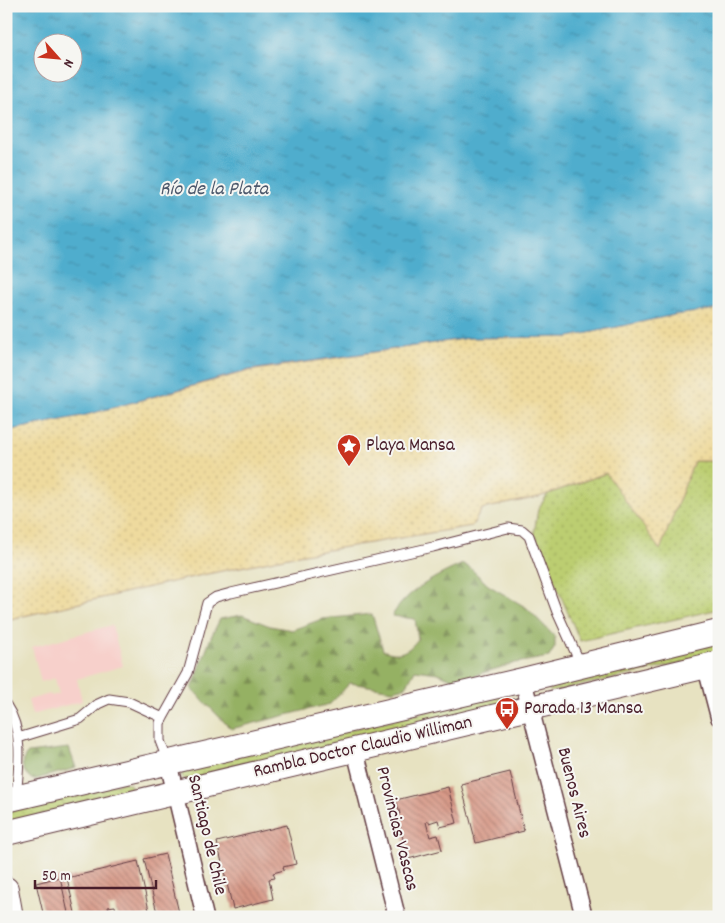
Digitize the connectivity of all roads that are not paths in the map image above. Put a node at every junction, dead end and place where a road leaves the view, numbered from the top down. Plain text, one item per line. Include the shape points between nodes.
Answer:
1 (719, 632) edge
2 (582, 665) junction
3 (712, 665) edge
4 (523, 680) junction
5 (6, 705) edge
6 (530, 709) junction
7 (719, 717) edge
8 (163, 718) junction
9 (18, 738) junction
10 (355, 750) junction
11 (168, 762) junction
12 (174, 792) junction
13 (11, 799) edge
14 (6, 833) edge
15 (6, 889) edge
16 (11, 917) edge
17 (205, 917) edge
18 (397, 917) edge
19 (584, 917) edge

1 - 2 main road, Rambla Doctor Claudio Williman
2 - 4 main road, Rambla Doctor Claudio Williman
2 - 8 lane via 557,612 529,536 522,530 508,528 216,597 208,603 188,673
3 - 6 main road, Rambla Doctor Claudio Williman
3 - 7 street
4 - 6 street, Buenos Aires
4 - 11 main road, Rambla Doctor Claudio Williman
5 - 9 lane
6 - 10 main road, Rambla Doctor Claudio Williman
6 - 19 street, Buenos Aires
8 - 9 lane via 129,702 108,699 80,720
8 - 11 lane via 160,741
9 - 13 lane via 18,772
10 - 12 main road, Rambla Doctor Claudio Williman
10 - 18 street, Provincias Vascas
11 - 12 street, Santiago de Chile
11 - 13 main road, Rambla Doctor Claudio Williman
12 - 14 main road, Rambla Doctor Claudio Williman
12 - 17 street, Santiago de Chile
15 - 16 main road

